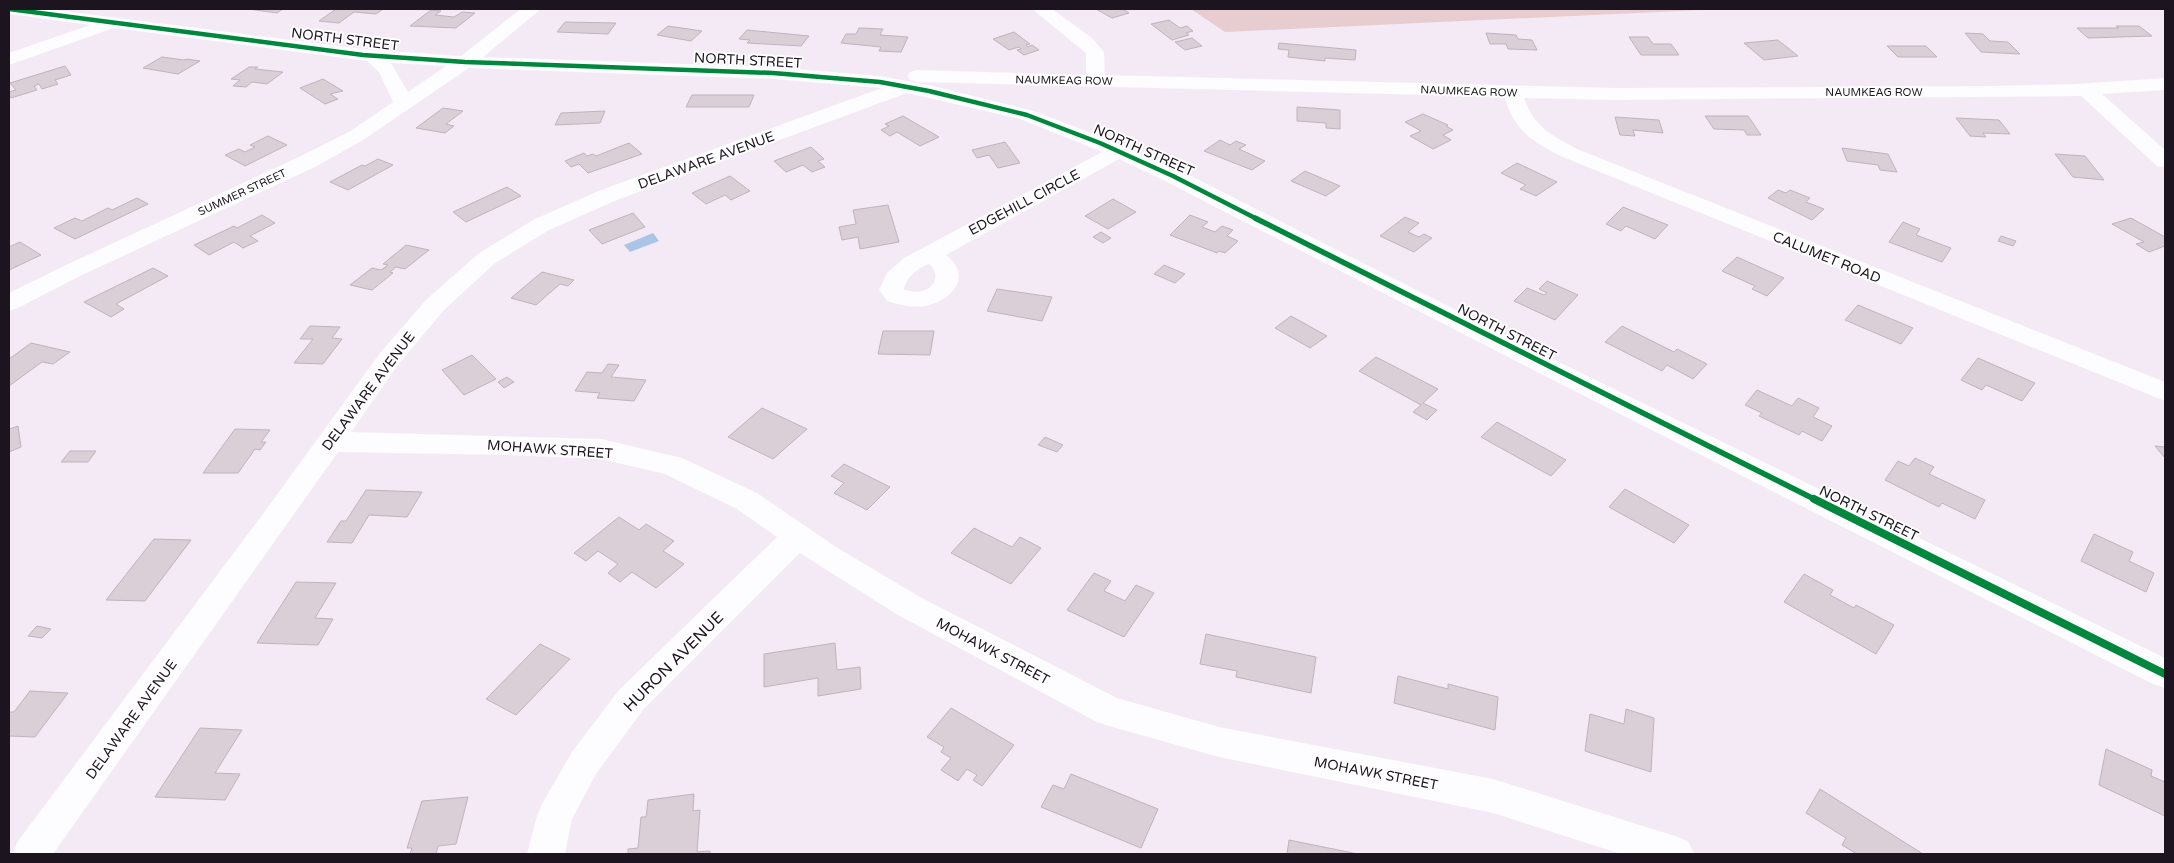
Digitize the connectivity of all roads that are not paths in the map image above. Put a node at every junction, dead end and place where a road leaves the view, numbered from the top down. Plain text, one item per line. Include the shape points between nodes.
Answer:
1 (9, 9) edge
2 (532, 9) edge
3 (1041, 9) edge
4 (114, 23) junction
5 (373, 56) junction
6 (9, 59) edge
7 (465, 62) junction
8 (773, 72) junction
9 (1096, 81) junction
10 (2165, 84) edge
11 (906, 87) junction
12 (2085, 89) junction
13 (1512, 92) junction
14 (404, 103) junction
15 (1054, 108) junction
16 (1119, 151) junction
17 (2165, 161) edge
18 (930, 254) dead end
19 (9, 303) edge
20 (2165, 392) edge
21 (330, 442) junction
22 (798, 536) junction
23 (2165, 674) edge
24 (32, 854) edge
25 (546, 854) edge
26 (1675, 854) edge

1 - 4 street, NORTH STREET
2 - 7 street, SUMMER STREET
3 - 9 street via 1095,52
4 - 5 street, NORTH STREET
4 - 6 street
5 - 7 street, NORTH STREET
5 - 14 street via 386,69
7 - 8 street, NORTH STREET
7 - 14 street, SUMMER STREET
8 - 9 street, NAUMKEAG ROW
8 - 11 street, NORTH STREET
9 - 13 street, NAUMKEAG ROW
9 - 15 street via 1061,92
10 - 12 street, NAUMKEAG ROW
11 - 15 street, NORTH STREET via 1027,115
11 - 21 street, DELAWARE AVENUE via 609,196 541,225 486,259 435,305 389,359
12 - 13 street, NAUMKEAG ROW via 1616,94
12 - 17 street
13 - 20 street, CALUMET ROAD via 1521,117 1542,138 1570,153
14 - 19 street, SUMMER STREET via 356,136 307,162
15 - 16 street, NORTH STREET
16 - 18 street, EDGEHILL CIRCLE
16 - 23 street, NORTH STREET
21 - 22 street, MOHAWK STREET via 602,449 672,465 747,501
21 - 24 street, DELAWARE AVENUE
22 - 25 street, HURON AVENUE via 631,700 580,770 555,816
22 - 26 street, MOHAWK STREET via 910,606 1109,711 1219,742 1493,796

